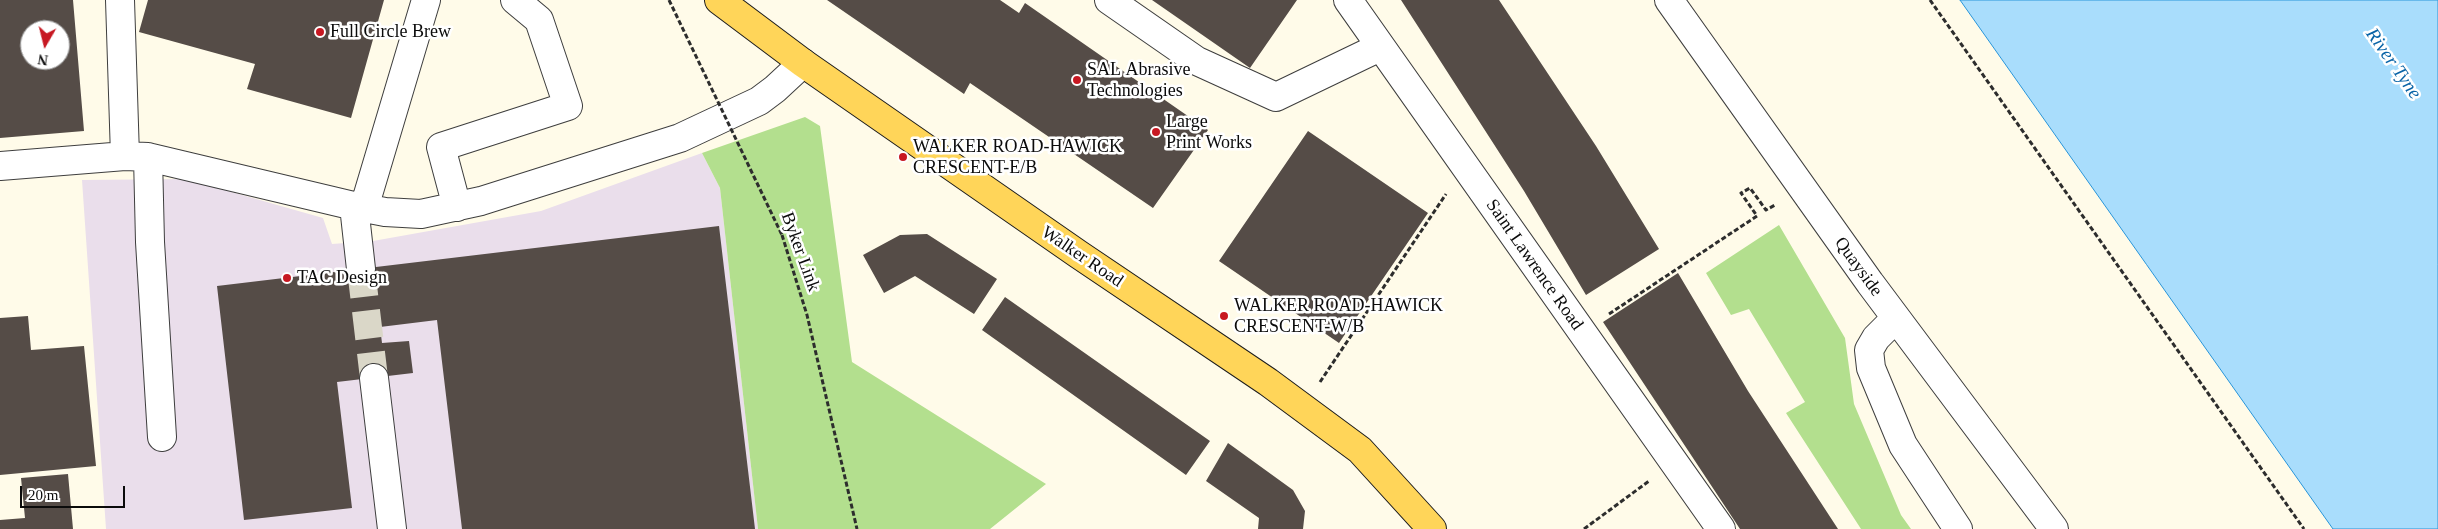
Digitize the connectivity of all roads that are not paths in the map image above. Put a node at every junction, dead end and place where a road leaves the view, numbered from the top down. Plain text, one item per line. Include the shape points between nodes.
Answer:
1 (120, 0) edge
2 (426, 0) edge
3 (515, 0) edge
4 (719, 0) edge
5 (1109, 0) edge
6 (1348, 0) edge
7 (1669, 0) edge
8 (1380, 47) junction
9 (803, 63) junction
10 (136, 157) junction
11 (0, 166) edge
12 (359, 207) junction
13 (457, 207) junction
14 (361, 269) tunnel mouth
15 (1896, 318) junction
16 (374, 378) tunnel mouth
17 (162, 437) dead end
18 (392, 529) edge
19 (1431, 529) edge
20 (1721, 529) edge
21 (1958, 529) edge
22 (2054, 529) edge

1 - 10 street
2 - 12 street
3 - 13 street via 539,20 568,106 441,147
4 - 9 main road, Walker Road
5 - 8 street via 1197,61 1276,97
6 - 8 street, Saint Lawrence Road
7 - 15 street, Quayside
8 - 20 street, Saint Lawrence Road
9 - 13 street via 759,101 687,135
9 - 19 main road, Walker Road via 1360,450
10 - 11 street
10 - 12 street
10 - 17 street via 150,242
12 - 13 street via 421,214
12 - 14 street
15 - 21 street via 1869,350 1871,368 1903,445
15 - 22 street, Quayside
16 - 18 street

